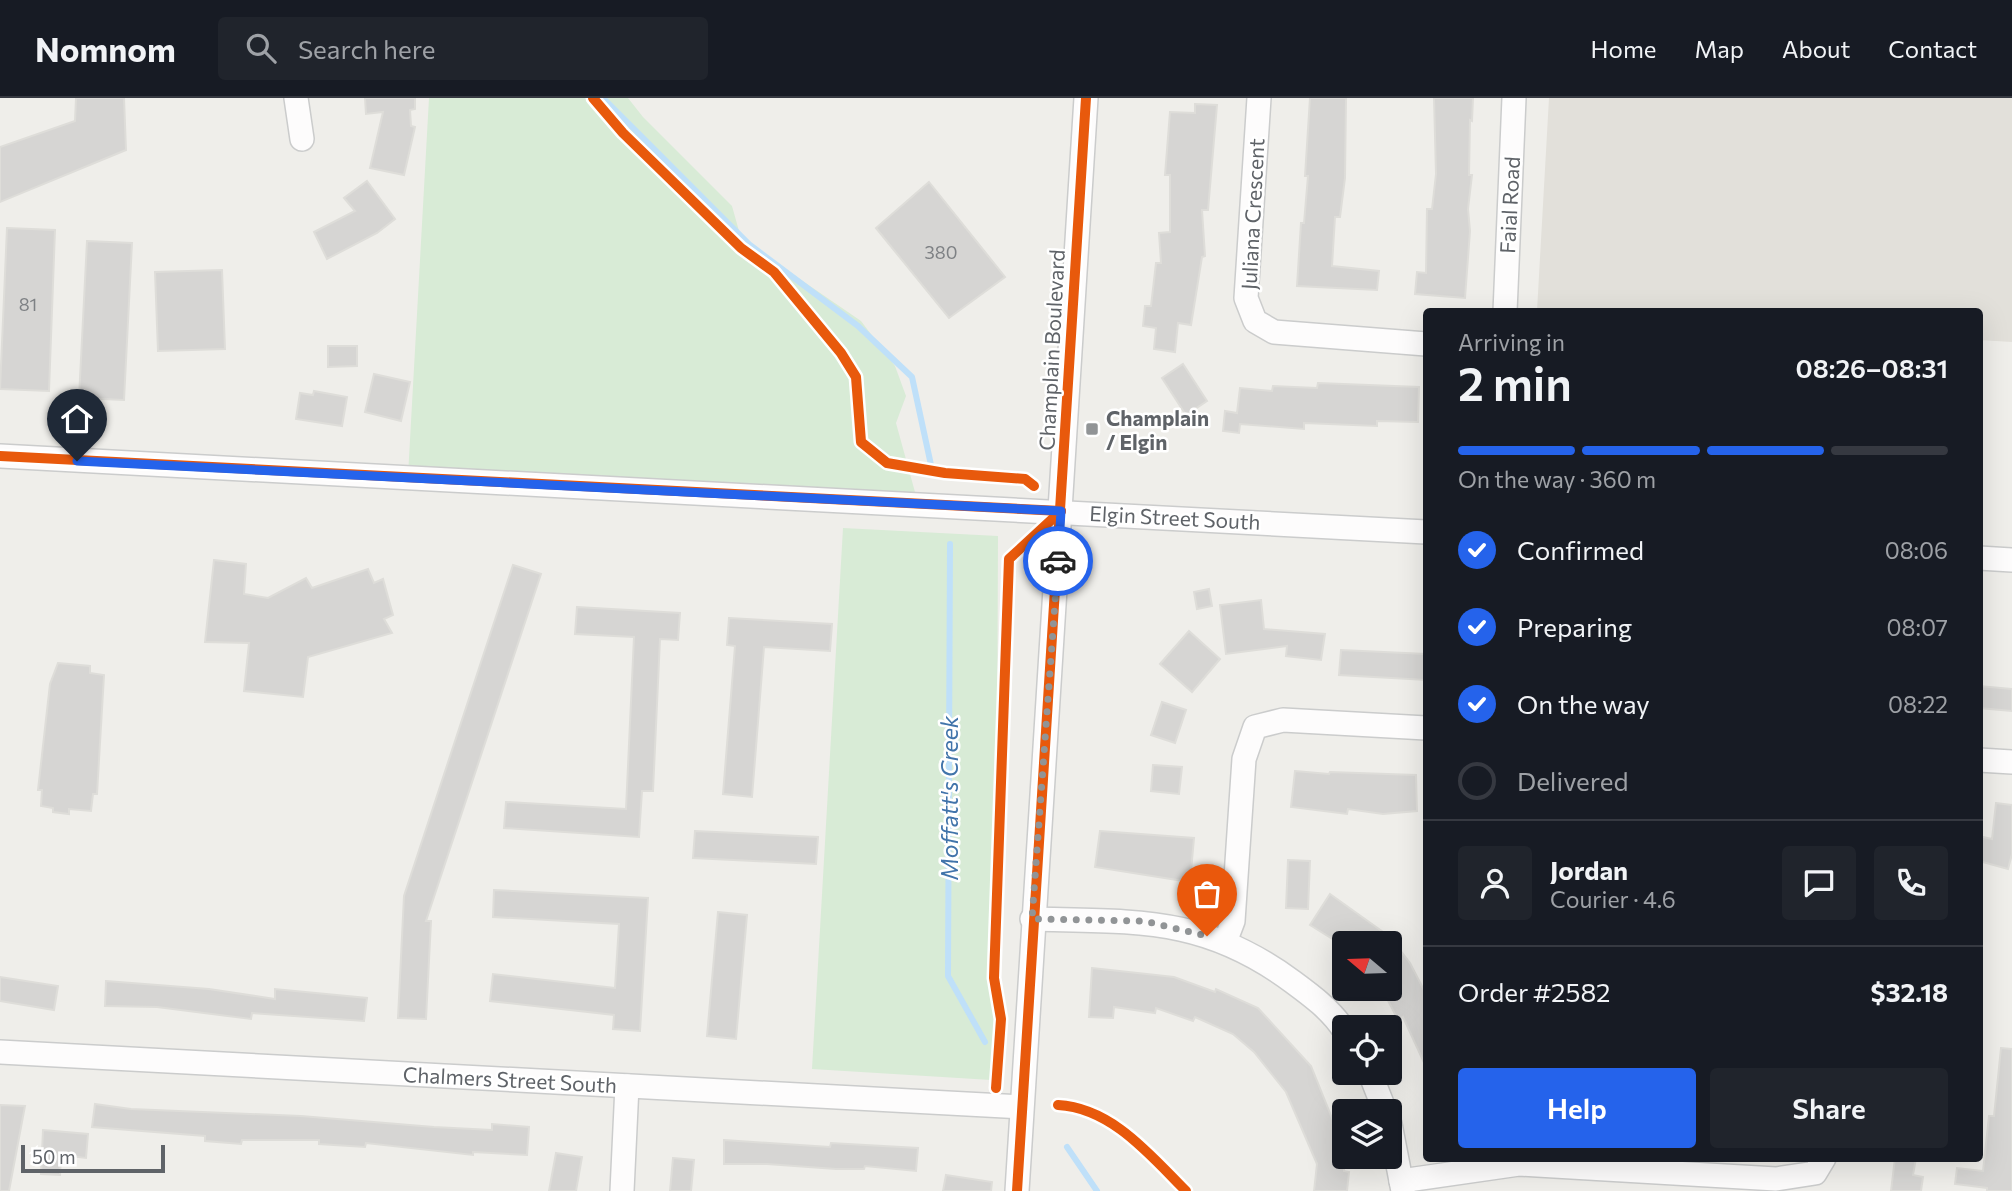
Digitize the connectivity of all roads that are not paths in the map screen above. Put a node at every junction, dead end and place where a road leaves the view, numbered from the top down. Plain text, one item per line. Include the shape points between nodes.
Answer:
1 (296, 98) edge
2 (1086, 98) edge
3 (1259, 98) edge
4 (1514, 98) edge
5 (302, 139) dead end
6 (1504, 308) edge
7 (1423, 344) edge
8 (0, 456) edge
9 (1061, 511) junction
10 (1423, 532) edge
11 (1983, 558) edge
12 (2012, 560) edge
13 (1423, 728) edge
14 (1983, 760) edge
15 (2012, 762) edge
16 (1032, 919) junction
17 (1225, 942) junction
18 (1332, 1016) edge
19 (0, 1052) edge
20 (627, 1086) junction
21 (1021, 1107) junction
22 (1822, 1162) edge
23 (1402, 1186) edge
24 (622, 1191) edge
25 (1017, 1191) edge

1 - 5 street
2 - 9 street, Champlain Boulevard
3 - 7 street, Juliana Crescent via 1247,298 1255,321 1274,332
4 - 6 street, Faial Road
8 - 9 street, Elgin Street South
9 - 10 street, Elgin Street South
9 - 16 street, Champlain Boulevard
11 - 12 street
13 - 17 street via 1283,720 1255,727 1244,759 1233,921
14 - 15 street
16 - 17 street via 1144,921
16 - 21 street, Champlain Boulevard
17 - 18 street via 1276,970 1318,1000
19 - 20 street, Chalmers Street South
20 - 21 street, Chalmers Street South
20 - 24 street
21 - 25 street, Champlain Boulevard
22 - 23 street via 1815,1173 1776,1179 1519,1164

